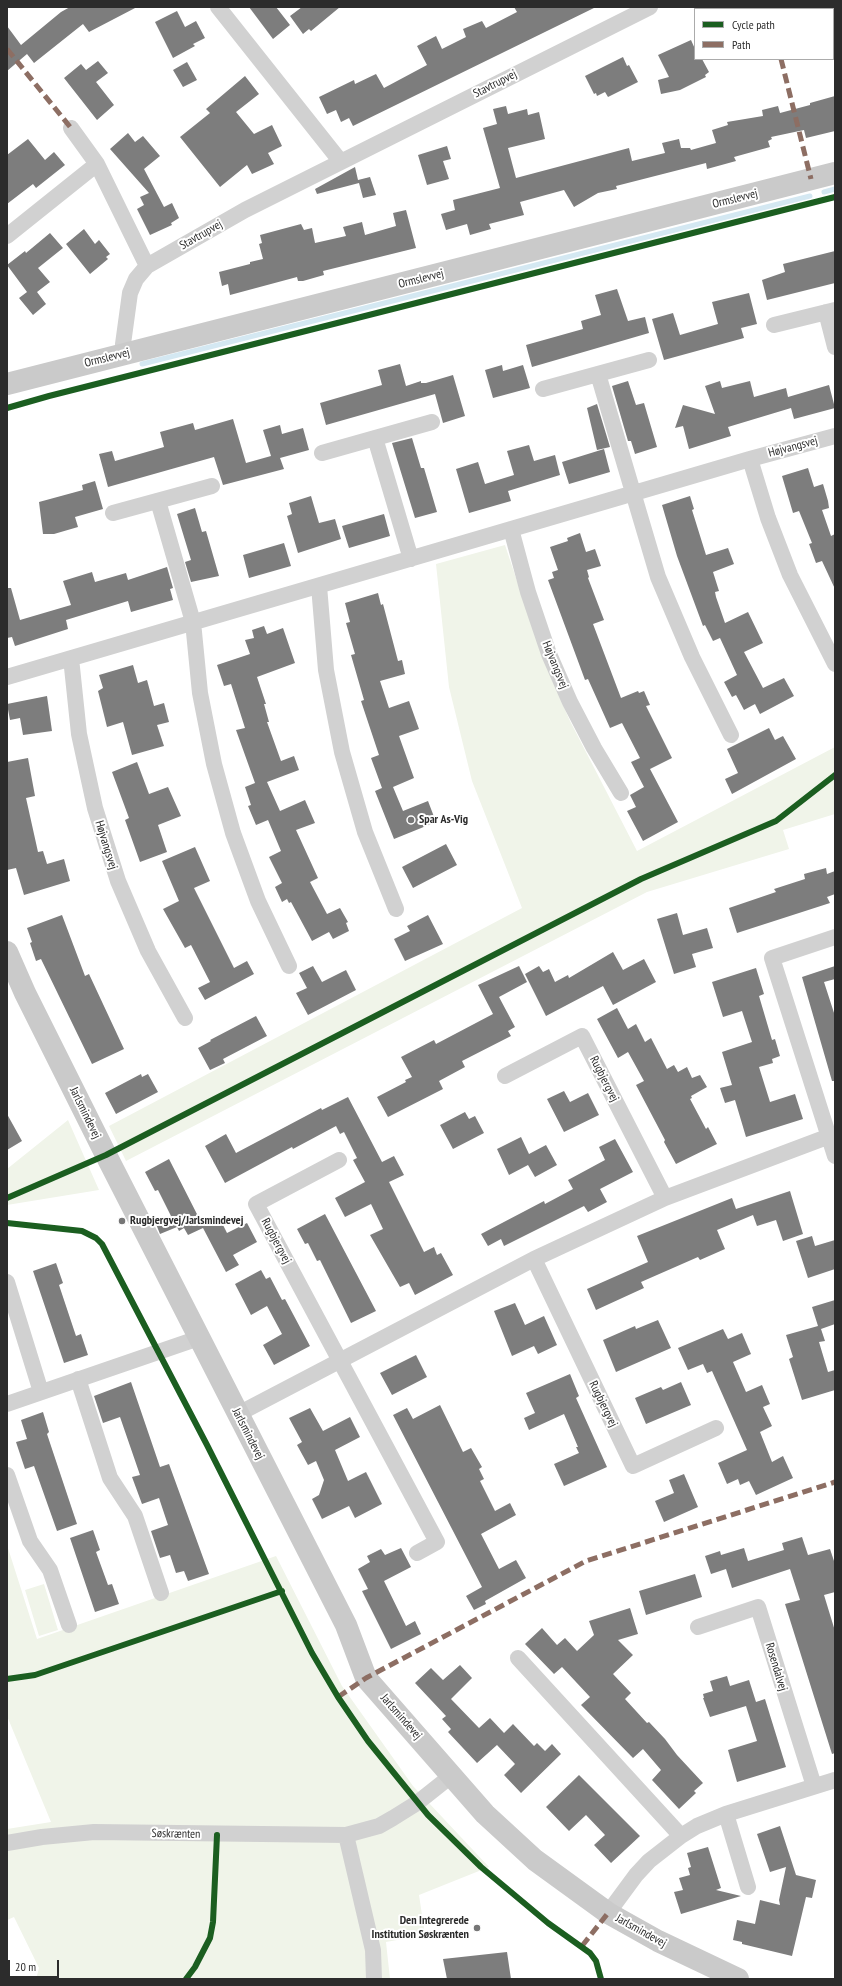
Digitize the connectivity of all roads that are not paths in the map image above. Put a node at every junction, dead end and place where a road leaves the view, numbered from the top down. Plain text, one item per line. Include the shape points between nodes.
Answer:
1 (218, 7) edge
2 (650, 7) edge
3 (72, 128) dead end
4 (341, 162) junction
5 (97, 164) junction
6 (835, 173) edge
7 (7, 236) edge
8 (147, 266) junction
9 (831, 311) edge
10 (774, 325) dead end
11 (835, 347) edge
12 (125, 354) junction
13 (649, 360) dead end
14 (598, 374) junction
15 (7, 384) edge
16 (543, 389) dead end
17 (432, 422) dead end
18 (835, 436) edge
19 (375, 438) junction
20 (322, 453) dead end
21 (750, 459) junction
22 (212, 486) dead end
23 (632, 494) junction
24 (158, 501) junction
25 (113, 513) dead end
26 (511, 529) junction
27 (411, 560) junction
28 (319, 586) junction
29 (193, 622) junction
30 (71, 658) junction
31 (835, 664) edge
32 (7, 677) edge
33 (731, 735) dead end
34 (621, 793) dead end
35 (396, 909) dead end
36 (835, 938) edge
37 (7, 952) edge
38 (289, 966) dead end
39 (185, 1018) dead end
40 (505, 1076) dead end
41 (832, 1135) edge
42 (835, 1156) edge
43 (339, 1160) dead end
44 (666, 1198) junction
45 (534, 1259) junction
46 (7, 1282) edge
47 (199, 1338) junction
48 (340, 1361) junction
49 (78, 1380) junction
50 (41, 1392) junction
51 (7, 1404) edge
52 (238, 1414) junction
53 (716, 1428) dead end
54 (7, 1475) edge
55 (417, 1553) dead end
56 (161, 1593) dead end
57 (69, 1625) dead end
58 (698, 1626) dead end
59 (518, 1658) dead end
60 (451, 1776) junction
61 (835, 1780) edge
62 (814, 1786) junction
63 (726, 1814) junction
64 (346, 1835) junction
65 (681, 1836) junction
66 (7, 1843) edge
67 (748, 1887) dead end
68 (608, 1913) junction
69 (374, 1979) edge
70 (738, 1979) edge

1 - 4 street
2 - 4 street, Stavtrupvej
3 - 5 street
4 - 8 street, Stavtrupvej via 245,210
5 - 7 street
5 - 8 street
6 - 12 street, Ormslevvej
8 - 12 street, Stavtrupvej via 136,279 130,293 123,344
9 - 10 street
9 - 11 street
12 - 15 street, Ormslevvej
13 - 14 street
14 - 16 street
14 - 23 street
17 - 19 street
18 - 21 street, Højvangsvej
19 - 20 street
19 - 27 street
21 - 23 street, Højvangsvej
21 - 31 street via 768,518 790,575
22 - 24 street
23 - 26 street, Højvangsvej
23 - 33 street via 658,577 692,657
24 - 25 street
24 - 29 street
26 - 27 street, Højvangsvej
26 - 34 street, Højvangsvej via 528,592 549,654 570,702
27 - 28 street, Højvangsvej
28 - 29 street, Højvangsvej
28 - 35 street via 326,670 342,752 365,832
29 - 30 street, Højvangsvej
29 - 38 street via 200,694 214,764 233,833 258,901
30 - 32 street, Højvangsvej
30 - 39 street, Højvangsvej via 79,734 95,808 113,867 148,951
36 - 41 street via 772,958
37 - 47 street, Jarlsmindevej
40 - 44 street, Rugbjergvej via 582,1036
41 - 42 street
41 - 44 street
43 - 48 street, Rugbjergvej via 256,1204
44 - 45 street
45 - 48 street
45 - 53 street, Rugbjergvej via 633,1466
46 - 50 street
47 - 49 street
47 - 52 street, Jarlsmindevej
48 - 52 street
48 - 55 street, Rugbjergvej via 437,1542
49 - 50 street
49 - 56 street via 110,1478 135,1516
50 - 51 street
52 - 60 street, Jarlsmindevej via 346,1625 366,1678
54 - 57 street via 30,1541 50,1570
58 - 62 street, Rosendalvej via 758,1607
59 - 65 street
60 - 64 street, Søskrænten via 417,1803 378,1826
60 - 68 street, Jarlsmindevej via 500,1830
61 - 62 street
62 - 63 street
63 - 65 street
63 - 67 street
64 - 66 street, Søskrænten via 94,1832
64 - 69 street via 373,1950
65 - 68 street via 636,1875
68 - 70 street, Jarlsmindevej via 658,1941

